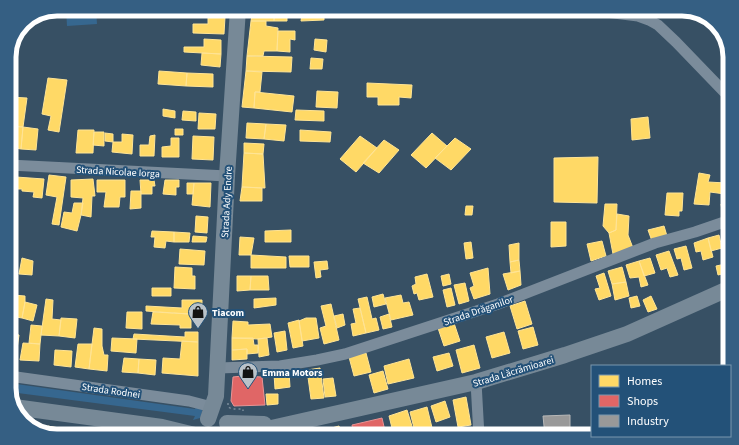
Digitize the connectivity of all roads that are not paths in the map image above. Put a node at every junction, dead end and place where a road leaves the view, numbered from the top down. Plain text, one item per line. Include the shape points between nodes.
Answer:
1 (238, 16) edge
2 (638, 16) edge
3 (723, 91) edge
4 (16, 165) edge
5 (227, 176) junction
6 (723, 222) edge
7 (723, 291) edge
8 (218, 368) junction
9 (16, 377) edge
10 (476, 382) junction
11 (21, 408) edge
12 (215, 419) edge
13 (287, 424) junction
14 (266, 429) edge
15 (479, 429) edge

1 - 5 main road, Strada Ady Endre
2 - 3 street via 658,25
4 - 5 street, Strada Nicolae Iorga
5 - 8 main road, Strada Ady Endre
6 - 8 street, Strada Drăganilor via 654,244 498,304 345,354 280,366
7 - 10 main road, Strada Lăcrămioarei via 626,334
8 - 12 main road, Strada Ady Endre
9 - 12 street, Strada Rodnei via 189,401
10 - 13 main road, Strada Lăcrămioarei
10 - 15 street
11 - 12 main road via 162,427
12 - 13 main road, Strada Lăcrămioarei
13 - 14 main road, Strada Lăcrămioarei

